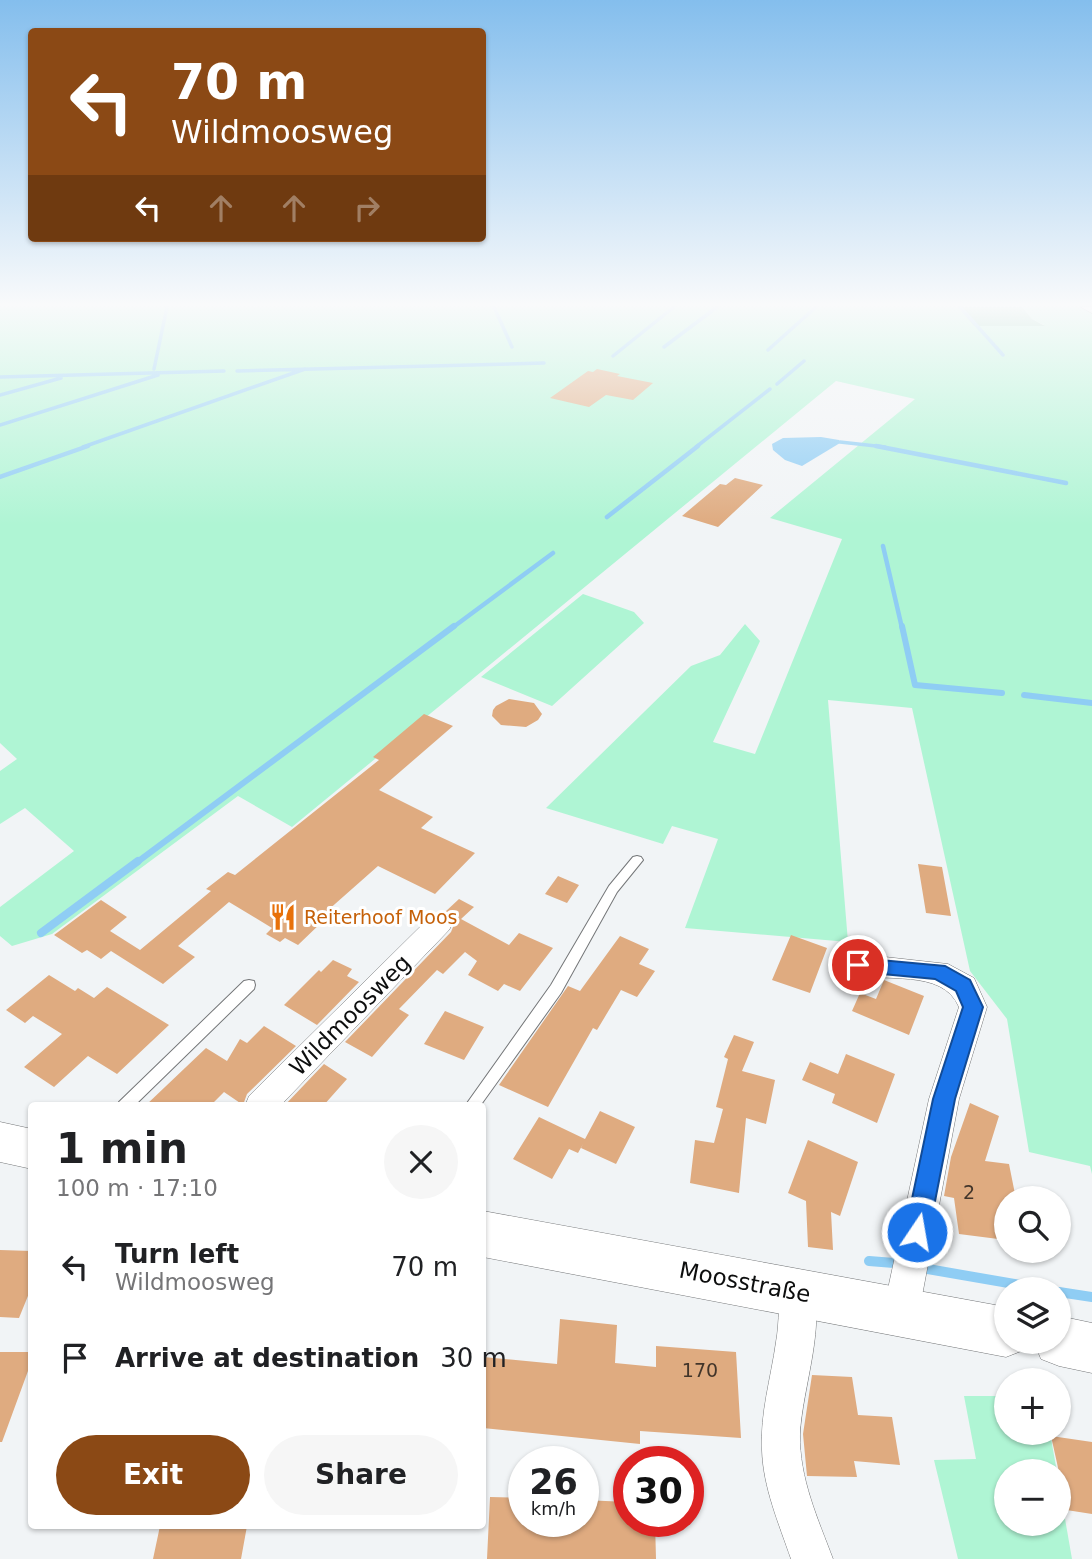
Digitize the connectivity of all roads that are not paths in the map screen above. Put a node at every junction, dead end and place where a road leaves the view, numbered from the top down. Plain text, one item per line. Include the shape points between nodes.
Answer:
1 (637, 860) dead end
2 (440, 923) dead end
3 (858, 965) dead end
4 (249, 985) dead end
5 (128, 1102) edge
6 (264, 1102) edge
7 (475, 1102) edge
8 (486, 1235) edge
9 (798, 1291) junction
10 (901, 1312) junction
11 (994, 1330) edge
12 (1071, 1344) edge
13 (1092, 1348) edge
14 (812, 1559) edge

1 - 7 lane via 613,889 556,989
2 - 6 street, Wildmoosweg
3 - 10 street via 938,972 964,986 973,1007 944,1099
4 - 5 lane
8 - 9 street, Moosstraße
9 - 10 street, Moosstraße
9 - 14 street via 799,1313 781,1436 788,1491
10 - 11 street, Moosstraße
12 - 13 street

